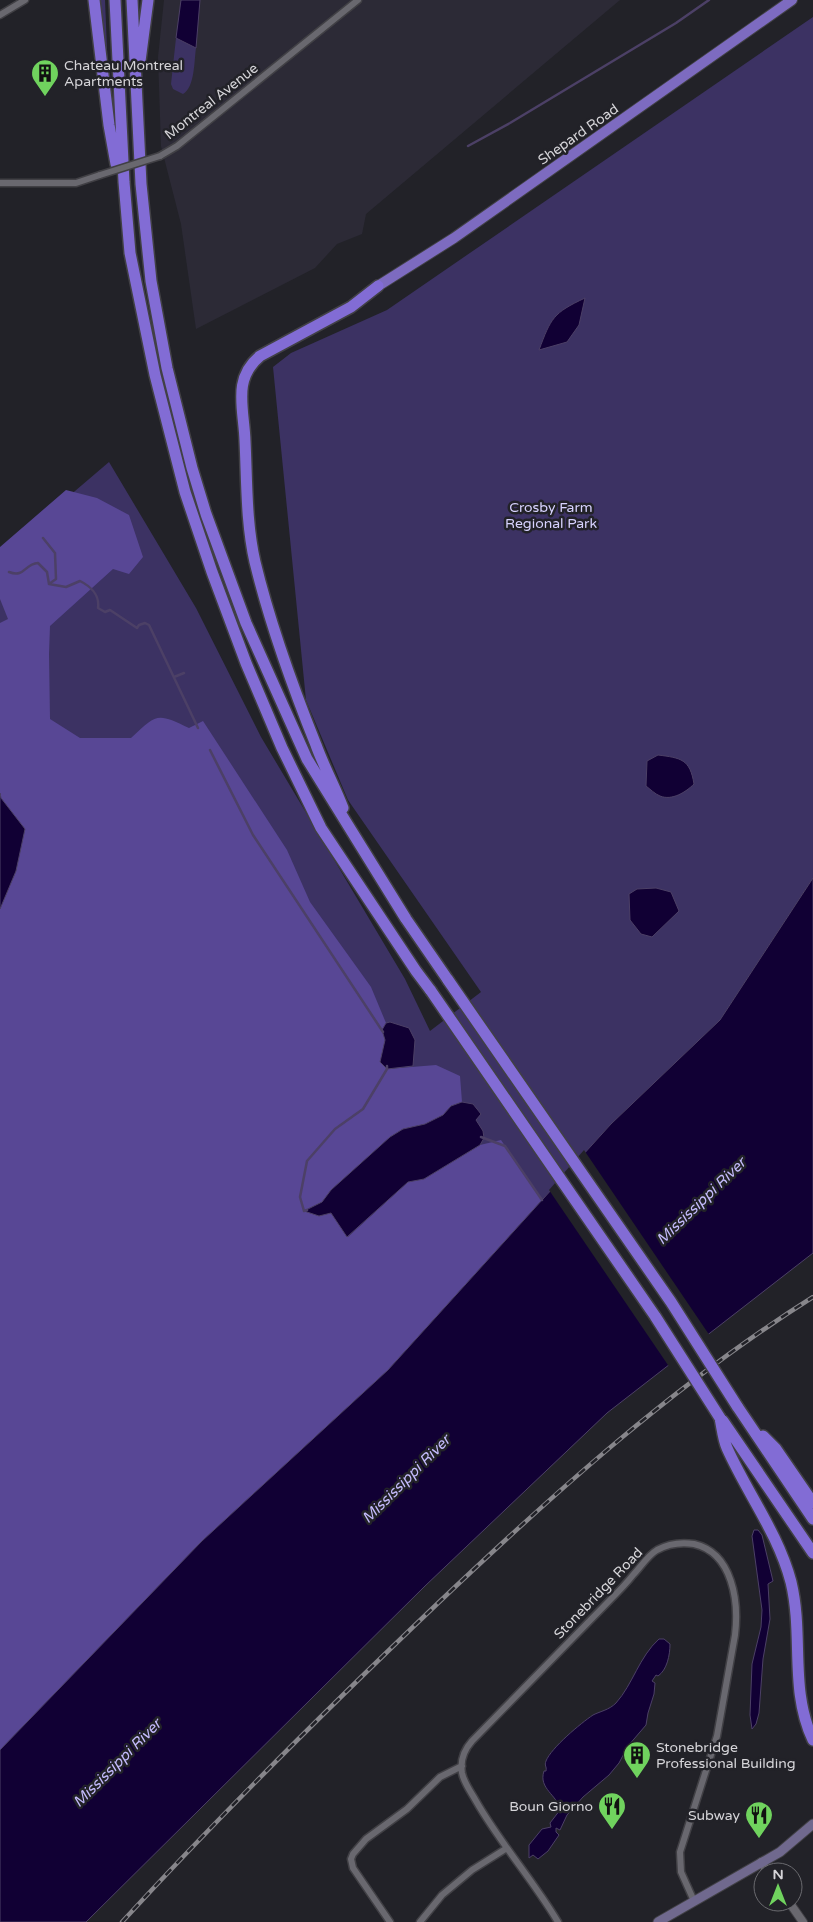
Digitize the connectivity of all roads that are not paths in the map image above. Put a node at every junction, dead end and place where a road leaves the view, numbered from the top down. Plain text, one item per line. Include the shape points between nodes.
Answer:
1 (26, 0) edge
2 (94, 0) edge
3 (115, 0) edge
4 (132, 0) edge
5 (148, 0) edge
6 (358, 0) edge
7 (792, 0) edge
8 (0, 16) edge
9 (136, 92) junction
10 (0, 183) edge
11 (128, 229) junction
12 (378, 286) joint
13 (352, 833) junction
14 (720, 1418) junction
15 (745, 1419) junction
16 (813, 1503) edge
17 (813, 1519) edge
18 (813, 1553) edge
19 (813, 1740) edge
20 (462, 1766) junction
21 (813, 1824) edge
22 (507, 1848) junction
23 (761, 1862) edge
24 (753, 1867) edge
25 (694, 1901) junction
26 (390, 1922) edge
27 (420, 1922) edge
28 (558, 1922) edge
29 (658, 1922) edge

1 - 8 street
2 - 11 highway via 109,125
3 - 11 highway
4 - 9 highway
5 - 9 highway
6 - 10 street, Montreal Avenue, bridge via 177,146 160,156 76,183
7 - 12 highway, Shepard Road via 454,238
9 - 13 highway via 145,226 157,316 175,405 206,514 246,623 307,759
11 - 14 highway, bridge via 155,376 185,492 246,663 321,828 416,972 655,1316
12 - 13 highway via 351,307 260,356 246,372 241,396 249,529 254,560 278,645
13 - 15 highway, bridge via 406,919 671,1302
14 - 18 highway
14 - 19 highway via 726,1446 766,1519 790,1581 797,1615 799,1699
15 - 16 highway via 776,1449
15 - 17 highway
20 - 22 street via 466,1783 487,1821
20 - 25 street, Stonebridge Road via 463,1755 472,1741 651,1555 668,1545 682,1543 708,1550 718,1558 729,1576 736,1627 717,1736 680,1852 681,1872
20 - 26 street via 440,1777 352,1854 353,1868
21 - 23 main road via 780,1852
22 - 27 street via 472,1870 442,1895
22 - 28 street
24 - 25 main road
25 - 29 main road

